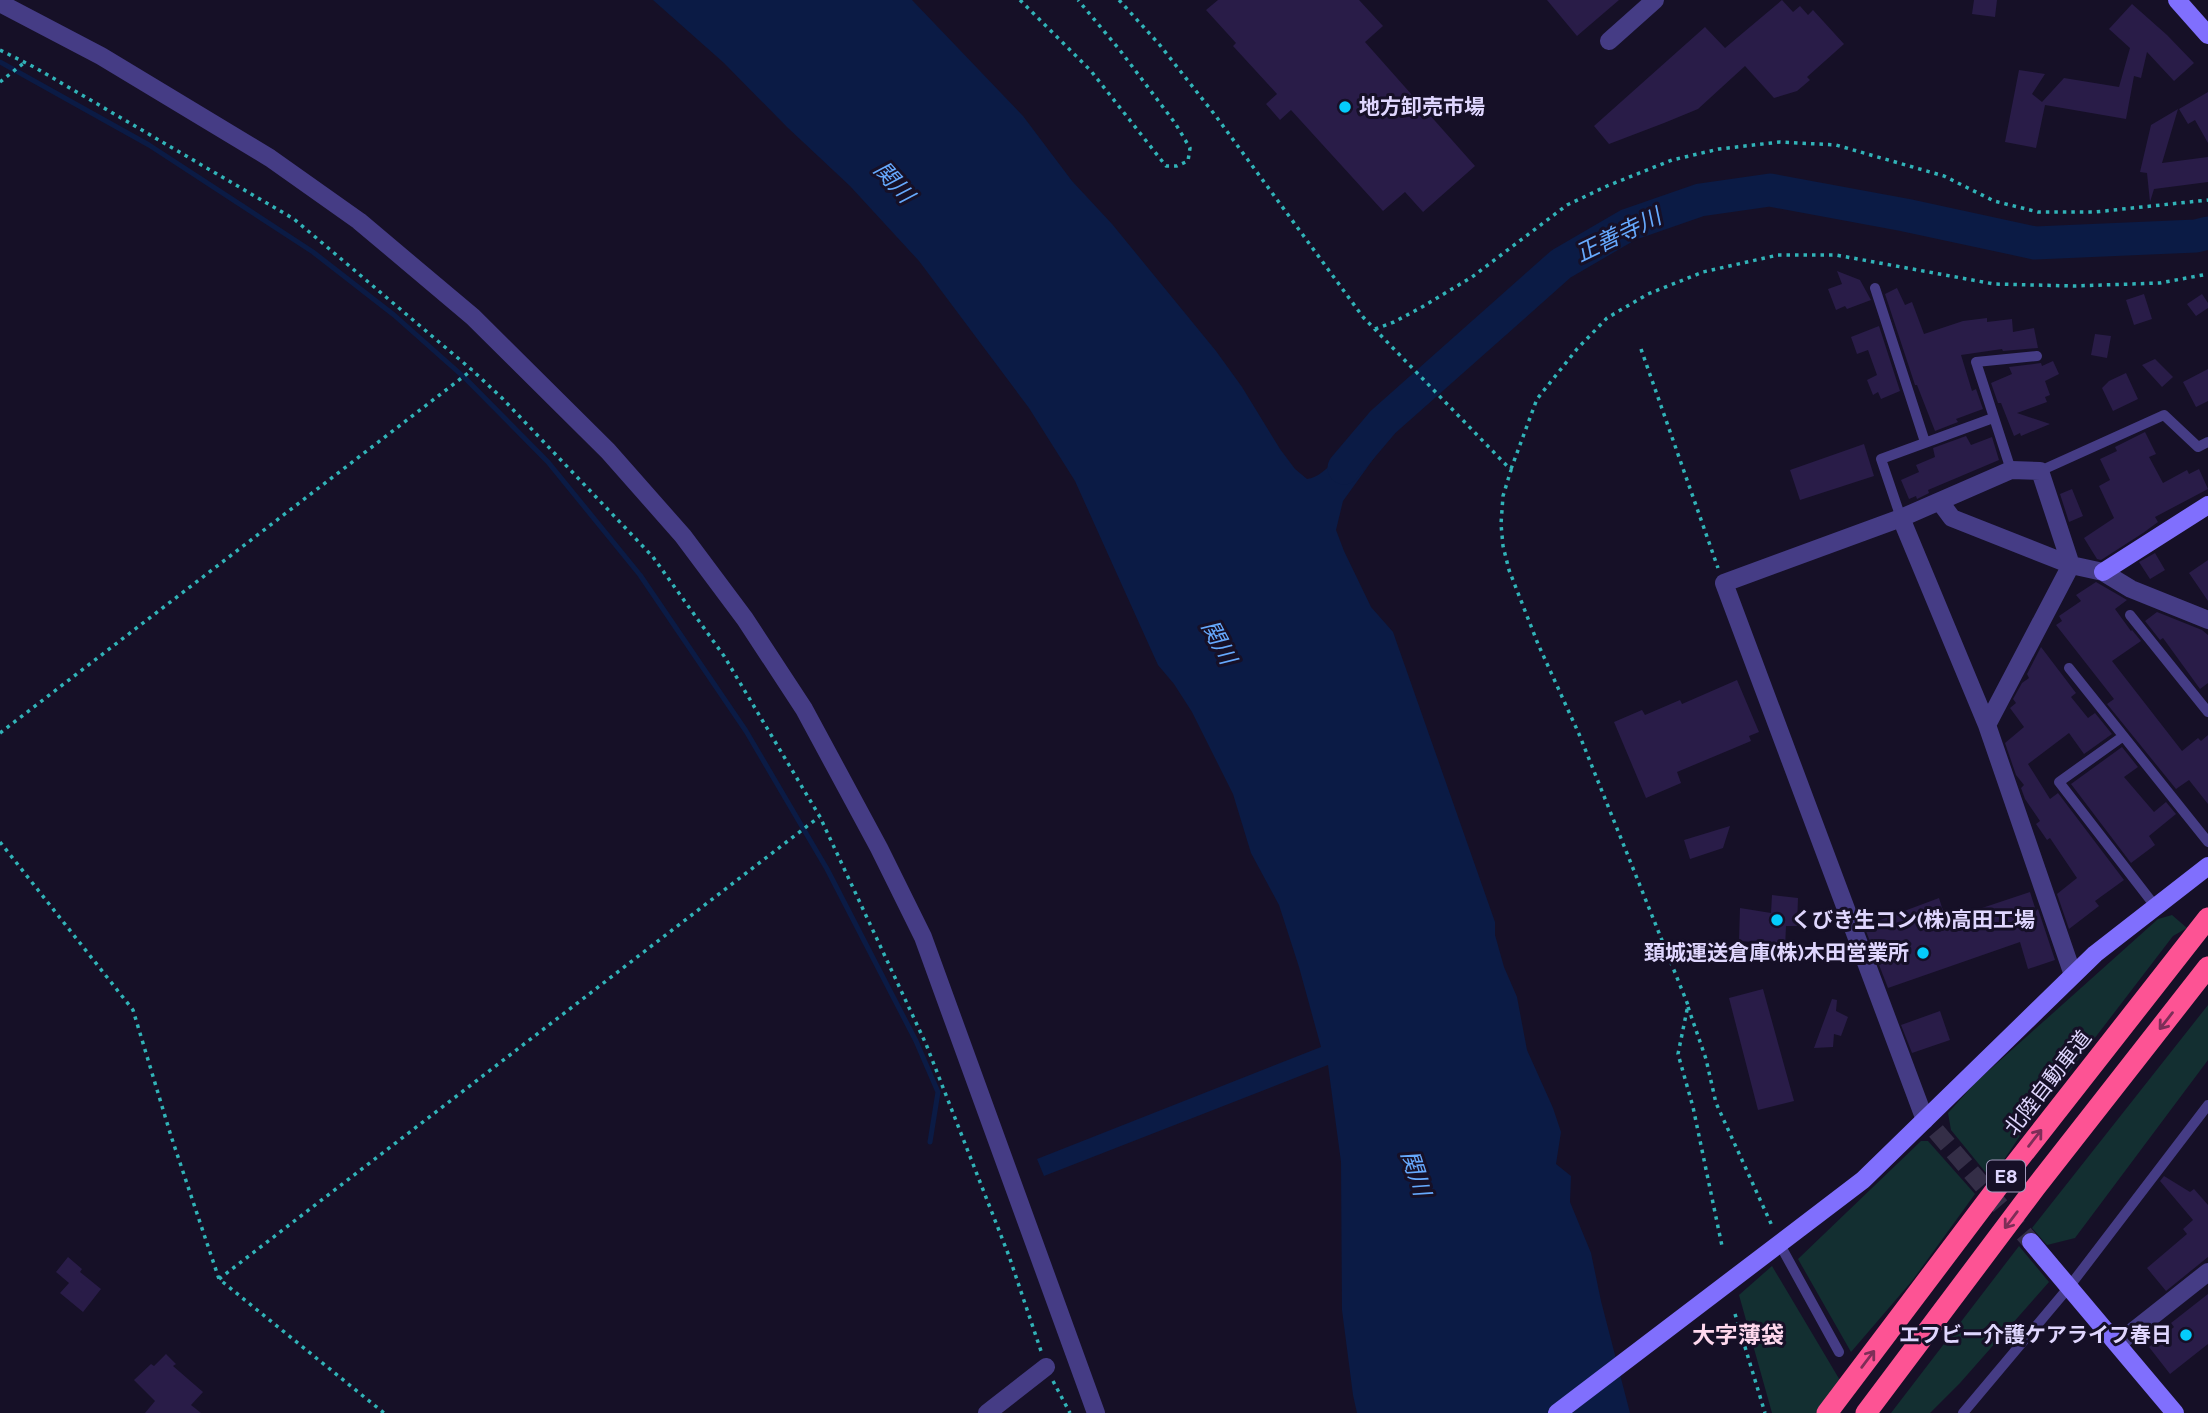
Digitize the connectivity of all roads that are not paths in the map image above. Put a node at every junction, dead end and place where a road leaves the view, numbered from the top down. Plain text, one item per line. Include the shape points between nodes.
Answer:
1 (1655, 0) edge
2 (2177, 0) edge
3 (0, 3) edge
4 (2208, 35) edge
5 (1609, 41) dead end
6 (1875, 288) dead end
7 (2037, 356) dead end
8 (1993, 418) junction
9 (1925, 442) junction
10 (2208, 442) edge
11 (2011, 470) junction
12 (2040, 471) junction
13 (1940, 502) junction
14 (2208, 505) edge
15 (1901, 518) junction
16 (2071, 565) junction
17 (2104, 572) junction
18 (2130, 615) dead end
19 (2208, 620) edge
20 (2069, 668) dead end
21 (2208, 712) edge
22 (1987, 725) junction
23 (2122, 737) junction
24 (2208, 842) edge
25 (2208, 866) edge
26 (2155, 906) junction
27 (2208, 918) edge
28 (2208, 967) edge
29 (2073, 975) junction
30 (2208, 1105) edge
31 (1931, 1125) junction
32 (1779, 1242) junction
33 (2031, 1242) tunnel mouth
34 (2208, 1272) edge
35 (2069, 1287) junction
36 (2117, 1344) junction
37 (1839, 1352) dead end
38 (1046, 1367) road end
39 (987, 1413) edge
40 (1096, 1413) edge
41 (1557, 1413) edge
42 (1827, 1413) edge
43 (1866, 1413) edge
44 (1963, 1413) edge
45 (2175, 1413) edge

1 - 5 street
2 - 4 street
3 - 40 street via 101,55 247,144 359,221 473,317 608,451 683,536 804,709 923,937
6 - 9 lane
7 - 8 lane via 1976,362
8 - 9 lane
8 - 11 lane
9 - 15 lane via 1881,459
10 - 12 lane via 2198,447 2164,415
11 - 12 street
11 - 13 street
12 - 16 street
13 - 15 street
13 - 16 street via 1952,518
14 - 17 street
15 - 22 street
15 - 31 street via 1724,583
16 - 17 street
16 - 22 street
17 - 19 street via 2131,589
18 - 21 lane
20 - 23 lane
22 - 29 street
23 - 24 lane
23 - 26 lane via 2059,782
25 - 26 street
26 - 29 street
42 -> 27 highway, 北陸自動車道 / E8
28 -> 43 highway, E8
29 - 31 street
30 - 35 lane
31 - 32 street
32 - 37 lane
32 - 41 street
33 - 35 street
34 - 36 street
35 - 36 street
35 - 44 lane
36 - 45 street
38 - 39 street

